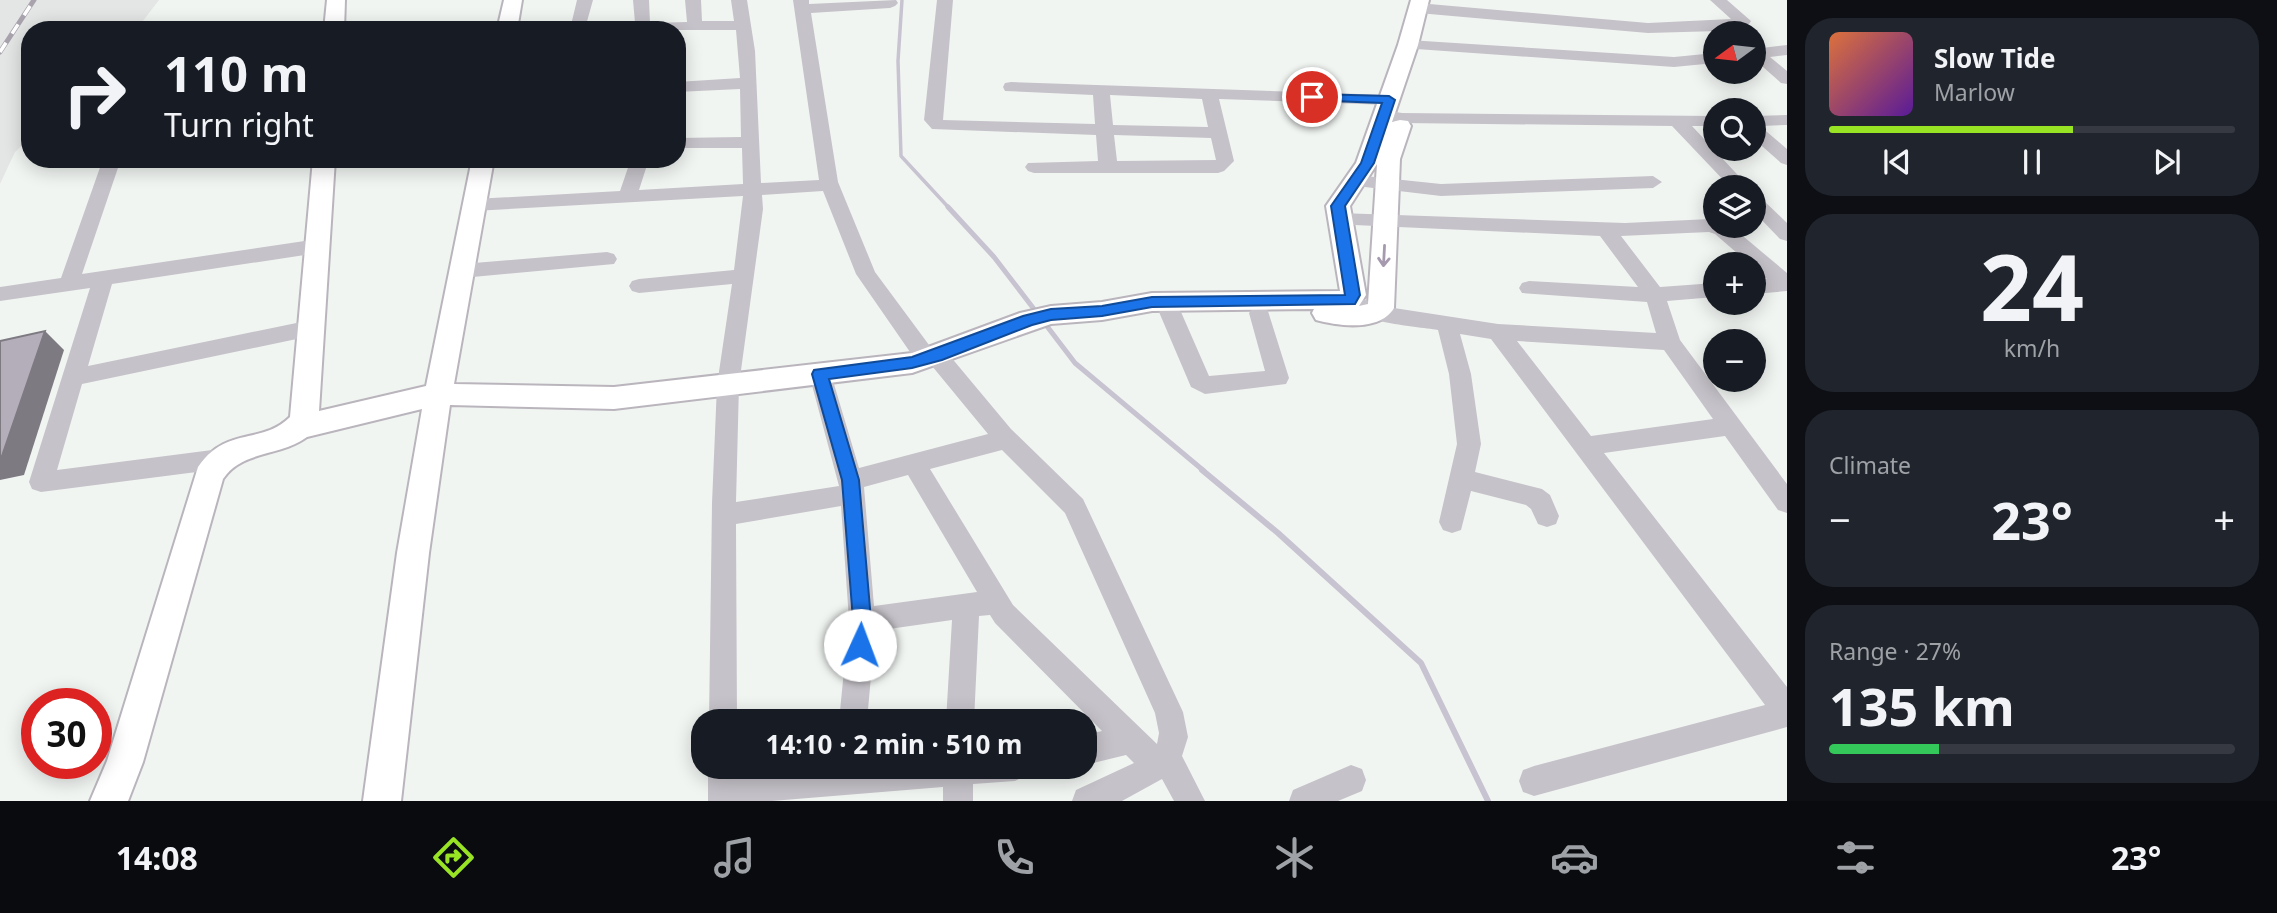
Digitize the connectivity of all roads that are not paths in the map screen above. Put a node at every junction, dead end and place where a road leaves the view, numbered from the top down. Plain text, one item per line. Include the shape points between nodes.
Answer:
1 (336, 0) edge
2 (513, 0) edge
3 (585, 0) edge
4 (641, 0) edge
5 (693, 0) edge
6 (739, 0) edge
7 (945, 0) edge
8 (1718, 0) edge
9 (890, 3) dead end
10 (802, 4) edge
11 (1429, 5) edge
12 (335, 21) edge
13 (509, 21) edge
14 (580, 21) edge
15 (642, 21) edge
16 (743, 25) junction
17 (695, 26) junction
18 (686, 27) edge
19 (1417, 46) junction
20 (1787, 50) edge
21 (1766, 52) edge
22 (1703, 59) edge
23 (1766, 62) edge
24 (1787, 79) edge
25 (749, 83) junction
26 (686, 86) edge
27 (1011, 87) dead end
28 (1101, 90) junction
29 (1209, 94) junction
30 (1392, 111) junction
31 (1787, 120) edge
32 (1677, 121) junction
33 (1703, 121) edge
34 (1766, 121) edge
35 (1103, 130) junction
36 (1218, 133) junction
37 (1766, 141) edge
38 (751, 142) junction
39 (686, 143) edge
40 (1787, 159) edge
41 (1034, 167) dead end
42 (1108, 167) junction
43 (109, 168) edge
44 (323, 168) edge
45 (481, 168) edge
46 (637, 168) edge
47 (1729, 175) edge
48 (1355, 181) junction
49 (1653, 182) dead end
50 (831, 185) junction
51 (1387, 185) junction
52 (752, 191) junction
53 (627, 197) junction
54 (474, 205) junction
55 (1766, 214) edge
56 (1339, 219) junction
57 (1385, 222) junction
58 (1605, 229) junction
59 (1787, 234) edge
60 (317, 246) junction
61 (607, 259) dead end
62 (462, 271) junction
63 (744, 276) junction
64 (103, 279) junction
65 (69, 284) junction
66 (1787, 284) edge
67 (639, 286) dead end
68 (1766, 286) edge
69 (1529, 288) dead end
70 (1703, 291) edge
71 (0, 295) edge
72 (1655, 295) junction
73 (1347, 300) junction
74 (1209, 307) junction
75 (1123, 308) junction
76 (1170, 312) junction
77 (1260, 313) junction
78 (1377, 313) junction
79 (1447, 324) junction
80 (311, 328) junction
81 (1498, 332) junction
82 (1670, 342) junction
83 (932, 358) junction
84 (820, 374) junction
85 (73, 377) junction
86 (728, 385) junction
87 (438, 394) junction
88 (1731, 426) junction
89 (301, 428) junction
90 (1007, 439) junction
91 (1585, 446) junction
92 (220, 459) junction
93 (914, 463) junction
94 (1463, 479) junction
95 (851, 487) junction
96 (1787, 503) edge
97 (724, 515) junction
98 (1547, 516) dead end
99 (1452, 523) dead end
100 (995, 602) junction
101 (966, 606) junction
102 (862, 620) junction
103 (723, 709) edge
104 (854, 709) edge
105 (961, 709) edge
106 (1787, 712) edge
107 (1131, 739) junction
108 (1097, 747) edge
109 (1162, 762) junction
110 (791, 779) edge
111 (1351, 779) dead end
112 (1534, 781) dead end
113 (723, 786) edge
114 (109, 801) edge
115 (382, 801) edge
116 (1087, 801) edge
117 (1190, 801) edge
118 (1304, 801) edge

1 - 12 main road
2 - 13 main road
3 - 14 street
4 - 15 street
5 - 17 street
6 - 16 street
7 - 35 street via 935,123
8 - 11 street via 1743,21 1657,28
9 - 10 street
10 - 50 street
11 - 19 main road
16 - 17 street
16 - 25 street
17 - 18 street
19 - 22 street via 1674,62
19 - 30 main road
20 - 21 street
23 - 24 street
25 - 26 street
25 - 38 street
27 - 28 street
28 - 29 street
28 - 35 street
29 - 30 street
29 - 36 street
30 - 32 street
30 - 48 main road
30 - 51 main road
31 - 34 street
32 - 33 street
32 - 47 street
35 - 36 street
35 - 42 street
36 - 42 street via 1225,161 1219,167
37 - 40 street
38 - 39 street
38 - 52 street
41 - 42 street
43 - 65 street
44 - 60 main road
45 - 54 main road
46 - 53 street
48 - 51 street
48 - 56 main road via 1338,206
49 - 51 street via 1441,190
50 - 52 street
50 - 83 street via 866,274
51 - 57 main road
52 - 53 street
52 - 63 street
53 - 54 street
54 - 62 main road
55 - 59 street
56 - 57 street
56 - 73 main road via 1353,295
57 - 58 street
57 -> 78 main road via 1381,308
58 - 66 street via 1716,227
58 - 72 street
60 - 64 street
60 - 80 main road
61 - 62 street
62 - 87 main road
63 - 67 street
63 - 86 street
64 - 65 street
64 - 85 street
65 - 71 street
66 - 68 street
69 - 72 street
70 - 72 street
72 - 82 street
73 - 74 main road
73 - 78 street
74 - 75 main road via 1152,302
74 - 76 main road
74 - 77 main road
75 - 76 main road
75 - 83 main road via 1040,317
76 - 77 street via 1199,381 1205,385 1278,377
77 - 78 main road
78 - 79 street
79 - 81 street
79 - 94 street via 1468,430
80 - 85 street
80 - 89 main road
81 - 82 street
81 - 91 street
82 - 88 street
83 - 84 main road
83 - 90 street
84 - 86 main road
84 - 95 street
85 - 92 street via 41,482
86 - 87 main road via 614,398
86 - 97 street
87 - 89 main road
87 - 115 main road
88 - 91 street
88 - 96 street
89 - 92 main road
90 - 93 street
90 - 109 street via 1078,512 1169,712 1172,746
91 - 106 street
92 - 114 main road via 209,476 125,762
93 - 95 street
93 - 100 street
94 - 98 street via 1533,496
94 - 99 street
95 - 97 street
95 - 102 street
97 - 103 street
100 - 101 street
100 - 107 street
101 - 102 street
101 - 105 street
102 - 104 street
106 - 112 street
107 - 108 street
107 - 109 street
109 - 116 street
109 - 117 street
110 - 113 street
111 - 118 street

